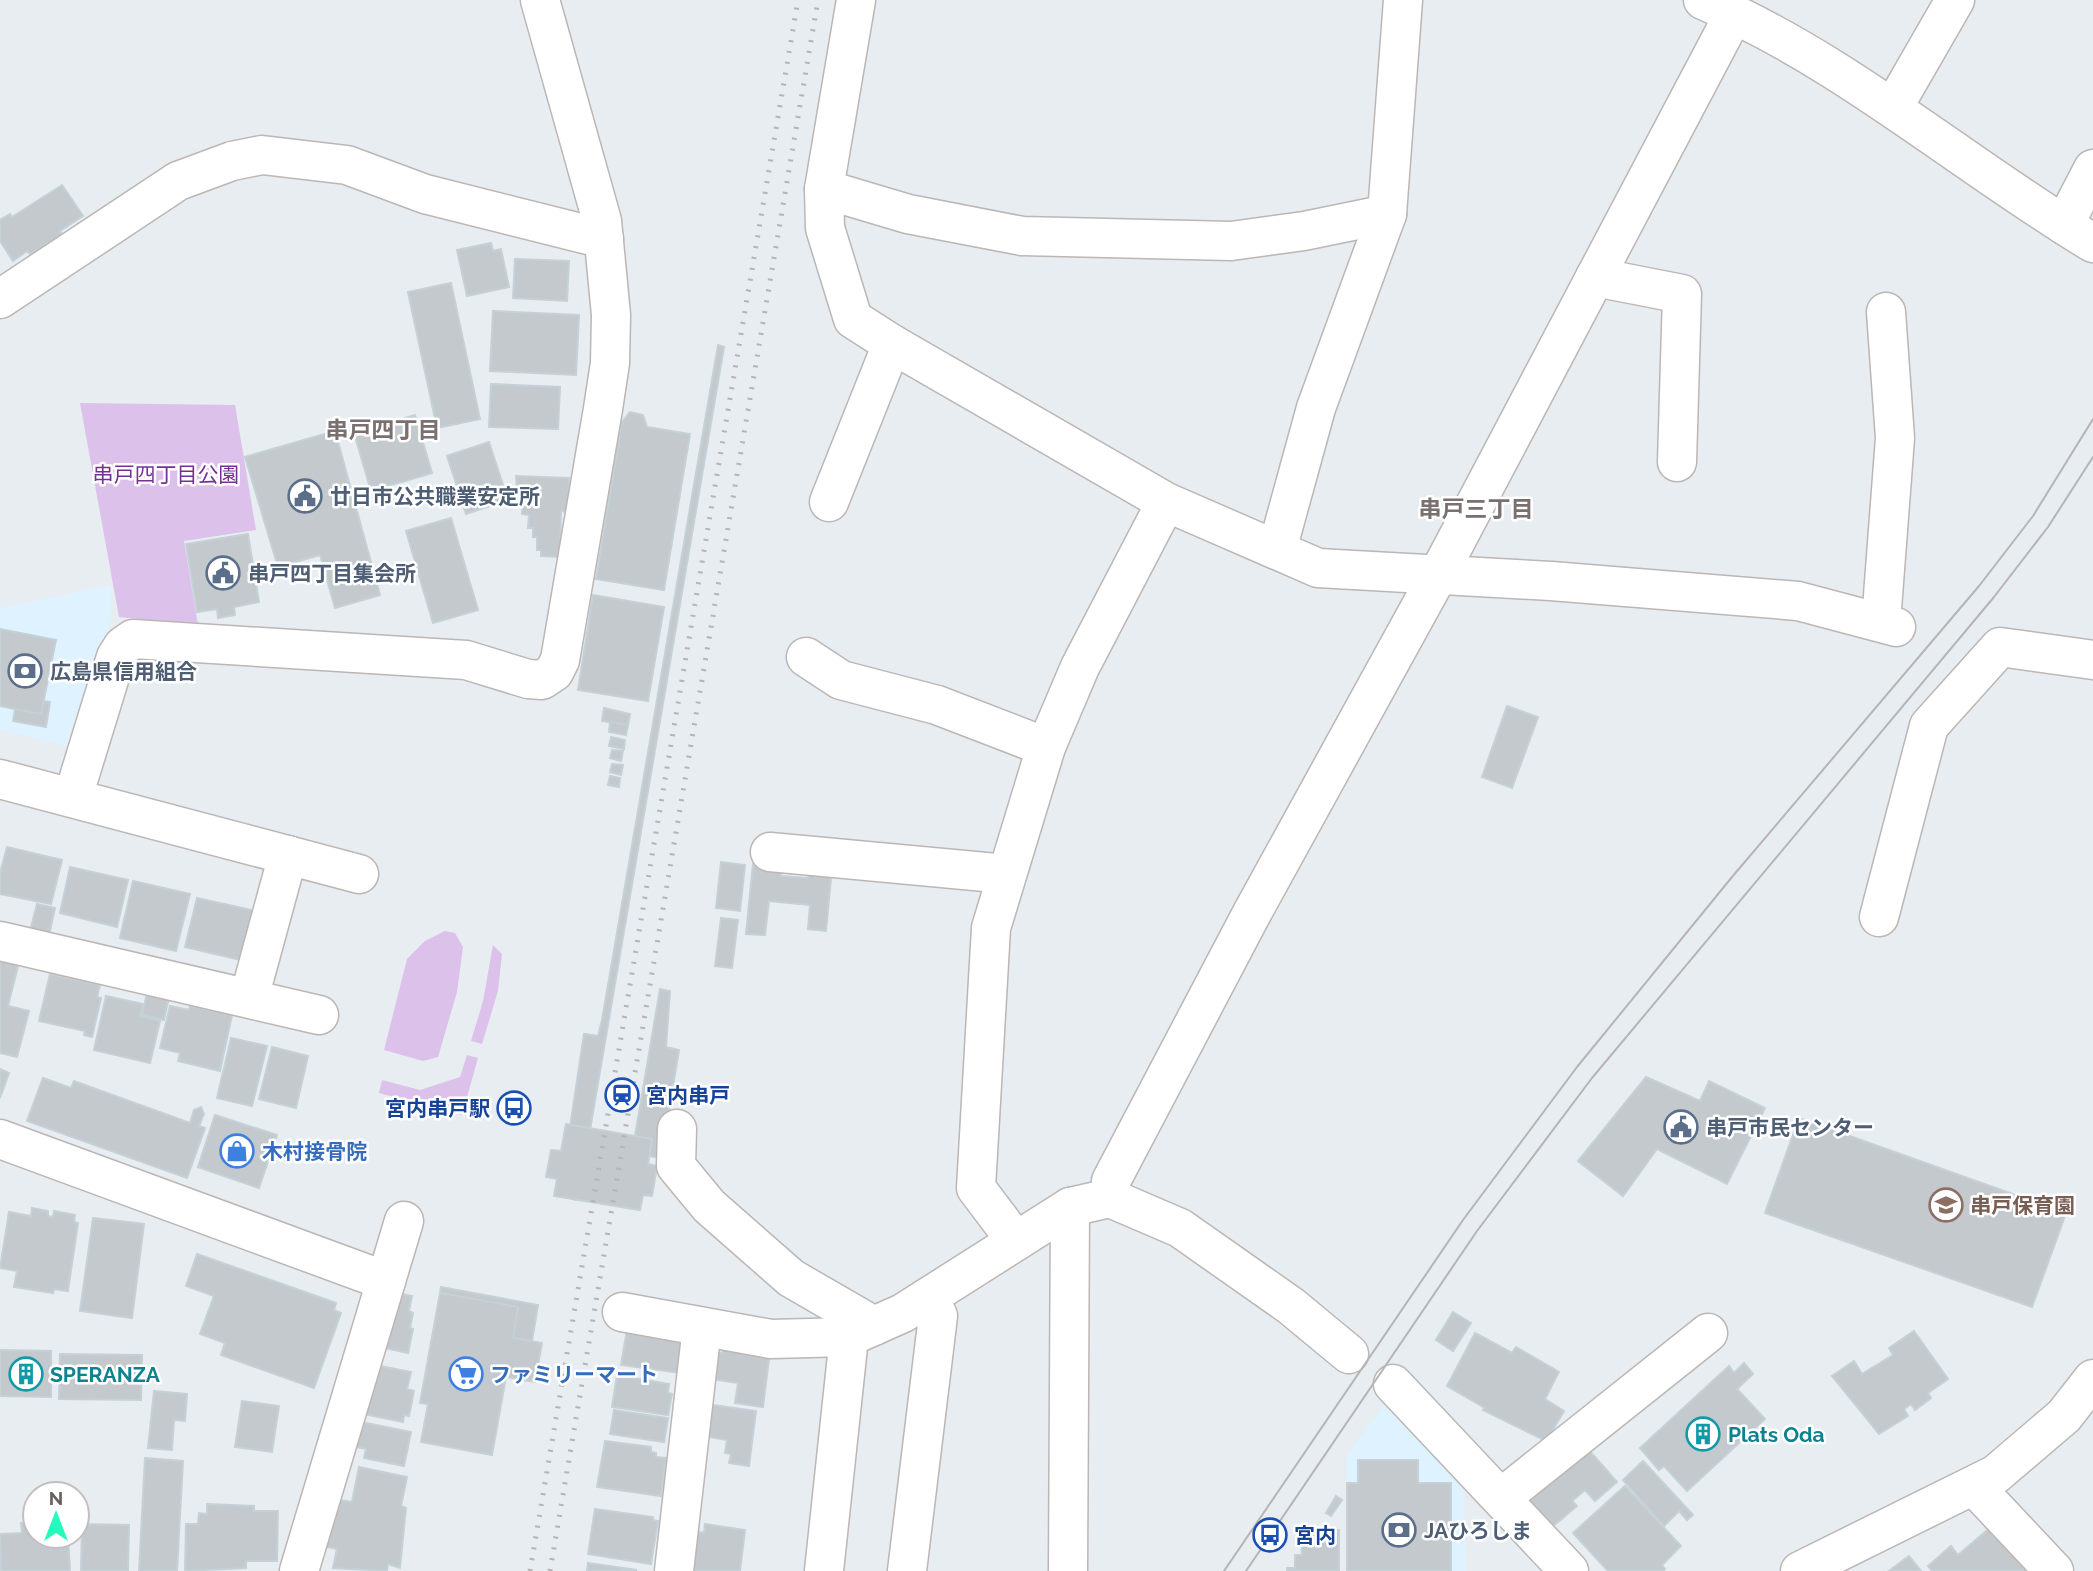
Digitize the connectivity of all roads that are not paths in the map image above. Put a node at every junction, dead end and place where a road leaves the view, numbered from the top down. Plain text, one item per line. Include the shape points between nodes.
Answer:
1 (540, 0) edge
2 (856, 0) edge
3 (1403, 0) edge
4 (1955, 0) edge
5 (1719, 7) edge
6 (1894, 106) junction
7 (2093, 169) edge
8 (824, 190) junction
9 (1387, 214) junction
10 (2078, 234) edge
11 (604, 239) junction
12 (1595, 277) junction
13 (0, 299) edge
14 (1886, 312) dead end
15 (892, 344) junction
16 (1677, 463) dead end
17 (829, 502) dead end
18 (1166, 502) junction
19 (1277, 550) junction
20 (1438, 575) junction
21 (806, 657) dead end
22 (2093, 660) edge
23 (1046, 747) junction
24 (0, 779) edge
25 (73, 797) junction
26 (770, 852) dead end
27 (288, 855) junction
28 (359, 874) dead end
29 (1007, 874) junction
30 (1879, 917) dead end
31 (0, 941) edge
32 (248, 998) junction
33 (319, 1015) dead end
34 (677, 1129) dead end
35 (0, 1139) edge
36 (1110, 1198) junction
37 (1070, 1207) junction
38 (404, 1221) dead end
39 (1016, 1241) junction
40 (386, 1281) junction
41 (929, 1297) junction
42 (622, 1312) dead end
43 (702, 1327) junction
44 (862, 1331) junction
45 (1708, 1333) dead end
46 (1349, 1354) dead end
47 (2093, 1379) edge
48 (1393, 1384) dead end
49 (1974, 1486) junction
50 (1501, 1498) junction
51 (299, 1571) edge
52 (674, 1571) edge
53 (824, 1571) edge
54 (906, 1571) edge
55 (1068, 1571) edge
56 (1569, 1571) edge
57 (1800, 1571) edge
58 (2054, 1571) edge

1 - 11 street via 591,175
2 - 8 street
3 - 9 street
4 - 6 street
5 - 6 street
5 - 12 street
6 - 10 street
7 - 10 street
8 - 9 street via 908,214 1021,236 1231,241
8 - 15 street via 825,228 853,319
9 - 19 street via 1316,408
11 - 13 street via 425,194 347,165 262,155 178,181
11 - 25 street via 610,363 560,660 554,673 542,680 528,679 466,660 133,639 116,657
12 - 16 street via 1682,294
12 - 20 street
14 - 20 street via 1895,438 1889,624 1798,601
15 - 17 street
15 - 18 street
18 - 19 street
18 - 23 street via 1080,667
19 - 20 street via 1318,568
20 - 36 street via 1252,912 1111,1181
21 - 23 street via 841,680 937,705
22 - 30 street via 2000,647 1929,726
23 - 29 street
24 - 25 street
25 - 27 street
26 - 29 street
27 - 28 street
27 - 32 street
29 - 39 street via 991,928 976,1188
31 - 32 street
32 - 33 street
34 - 44 street via 676,1166 709,1206 791,1278
35 - 40 street
36 - 37 street
36 - 46 street via 1180,1228 1298,1311
37 - 39 street
37 - 55 street
38 - 40 street
39 - 41 street
40 - 51 street
41 - 44 street
41 - 54 street via 938,1316
42 - 43 street
43 - 44 street via 771,1339
43 - 52 street
44 - 53 street
45 - 50 street
47 - 49 street via 2064,1416 1996,1474
48 - 50 street
49 - 57 street
49 - 58 street
50 - 56 street

